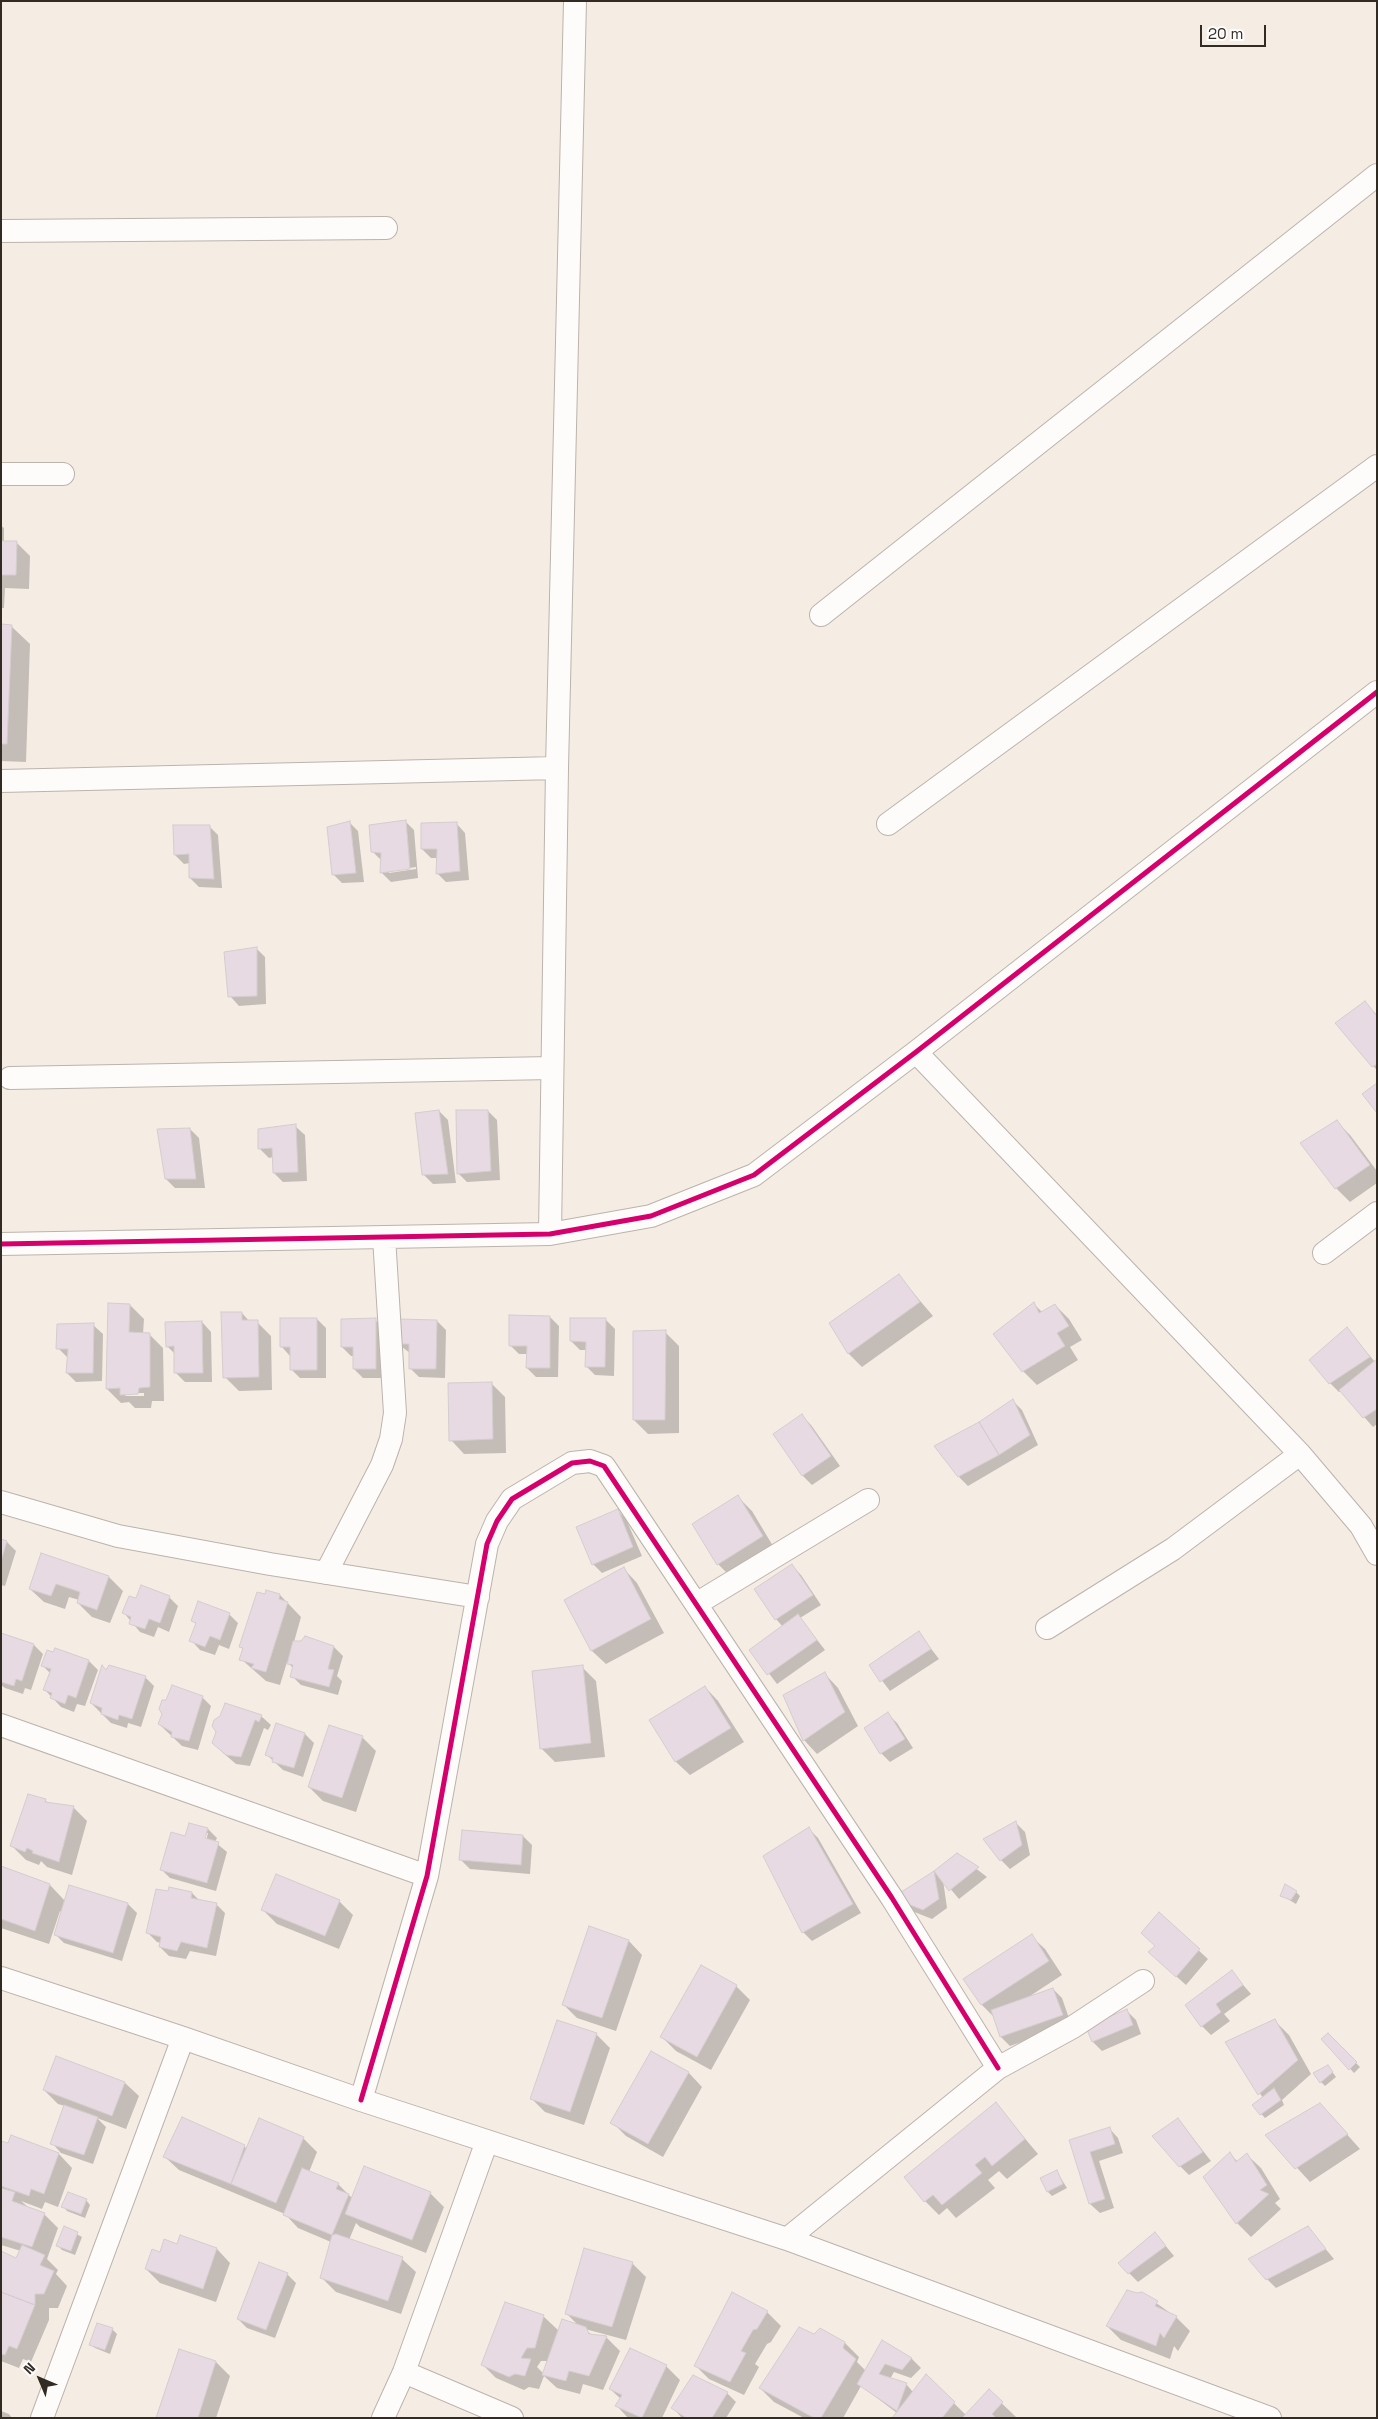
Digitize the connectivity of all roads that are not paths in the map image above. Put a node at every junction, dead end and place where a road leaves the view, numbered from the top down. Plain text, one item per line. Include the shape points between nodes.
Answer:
1 (576, 1) edge
2 (1377, 175) edge
3 (386, 228) dead end
4 (1, 231) edge
5 (1377, 466) edge
6 (1, 474) edge
7 (63, 474) dead end
8 (822, 616) dead end
9 (1377, 692) edge
10 (557, 768) junction
11 (1, 781) edge
12 (888, 824) dead end
13 (916, 1052) junction
14 (552, 1068) junction
15 (10, 1078) dead end
16 (1377, 1213) edge
17 (550, 1234) junction
18 (384, 1237) junction
19 (1, 1244) edge
20 (1324, 1253) dead end
21 (1300, 1454) junction
22 (868, 1500) dead end
23 (1, 1502) edge
24 (1377, 1554) edge
25 (326, 1573) junction
26 (478, 1597) junction
27 (696, 1604) junction
28 (1047, 1628) dead end
29 (1, 1725) edge
30 (427, 1876) junction
31 (1, 1978) edge
32 (1143, 1981) dead end
33 (183, 2038) junction
34 (998, 2068) junction
35 (361, 2100) junction
36 (487, 2141) junction
37 (787, 2239) junction
38 (404, 2372) junction
39 (42, 2418) edge
40 (383, 2418) edge
41 (512, 2418) edge
42 (1270, 2418) edge

1 - 10 street
2 - 8 street
3 - 4 street
5 - 12 street
6 - 7 street
9 - 13 street
10 - 11 street
10 - 14 street
13 - 17 street via 754,1175 651,1216
13 - 21 street
14 - 15 street
14 - 17 street
16 - 20 street
17 - 18 street
18 - 19 street
18 - 25 street via 395,1413 391,1439 382,1465
21 - 24 street via 1360,1526
21 - 28 street via 1173,1549
22 - 27 street
23 - 25 street via 118,1536
25 - 26 street
26 - 27 street via 487,1544 496,1521 512,1498 572,1463 590,1461 604,1466
26 - 30 street
27 - 34 street via 892,1898
29 - 30 street
30 - 35 street
31 - 33 street
32 - 34 street via 1073,2027
33 - 35 street
33 - 39 street
34 - 37 street
35 - 36 street
36 - 37 street
36 - 38 street
37 - 42 street
38 - 40 street
38 - 41 street

